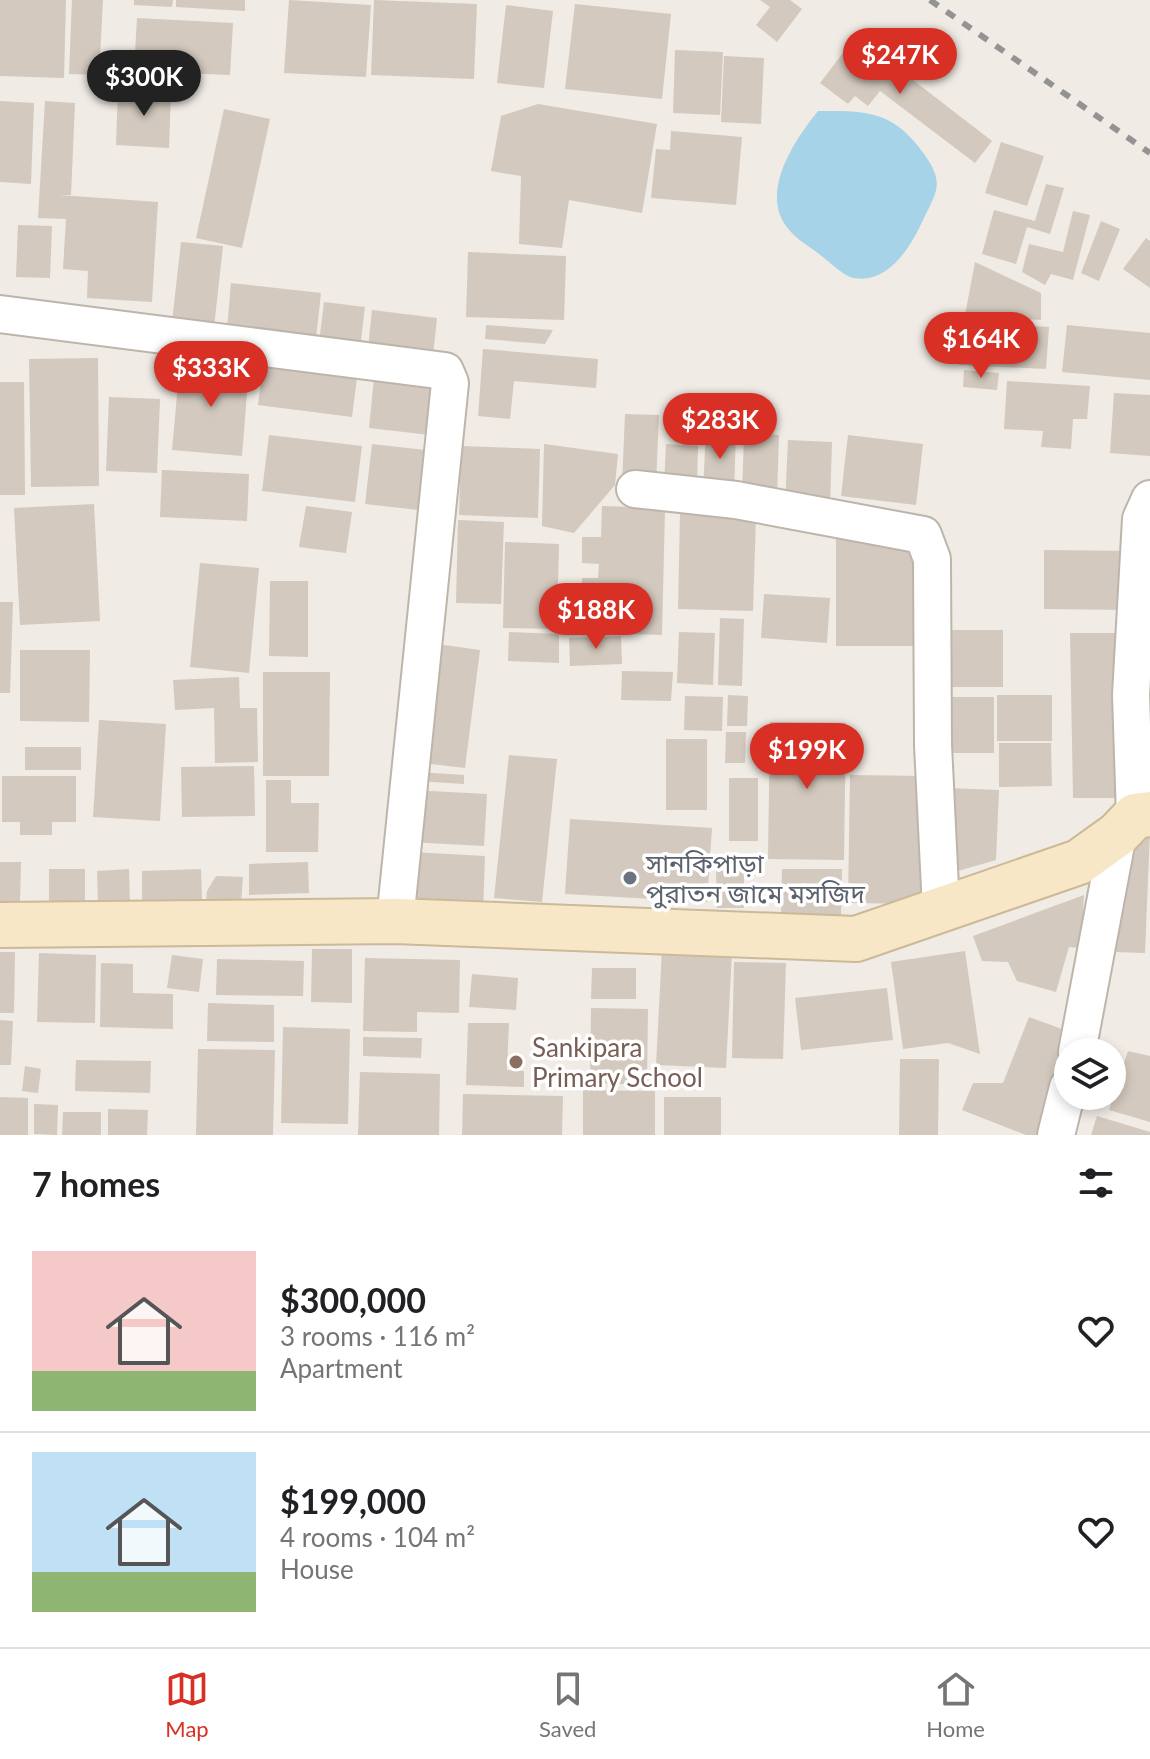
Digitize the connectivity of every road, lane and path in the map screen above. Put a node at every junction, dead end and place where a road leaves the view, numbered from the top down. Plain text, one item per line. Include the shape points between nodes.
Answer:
1 (0, 314) edge
2 (635, 489) dead end
3 (1150, 499) edge
4 (1134, 822) edge
5 (941, 909) junction
6 (395, 921) junction
7 (0, 925) edge
8 (1080, 1038) edge
9 (1062, 1110) edge
10 (1056, 1135) edge

1 - 6 street via 445,371 450,383
2 - 5 street via 736,500 923,535 932,559
3 - 4 street via 1141,519 1131,695
4 - 5 street via 1079,862
4 - 8 street
5 - 6 street via 856,939
6 - 7 street
9 - 10 street

